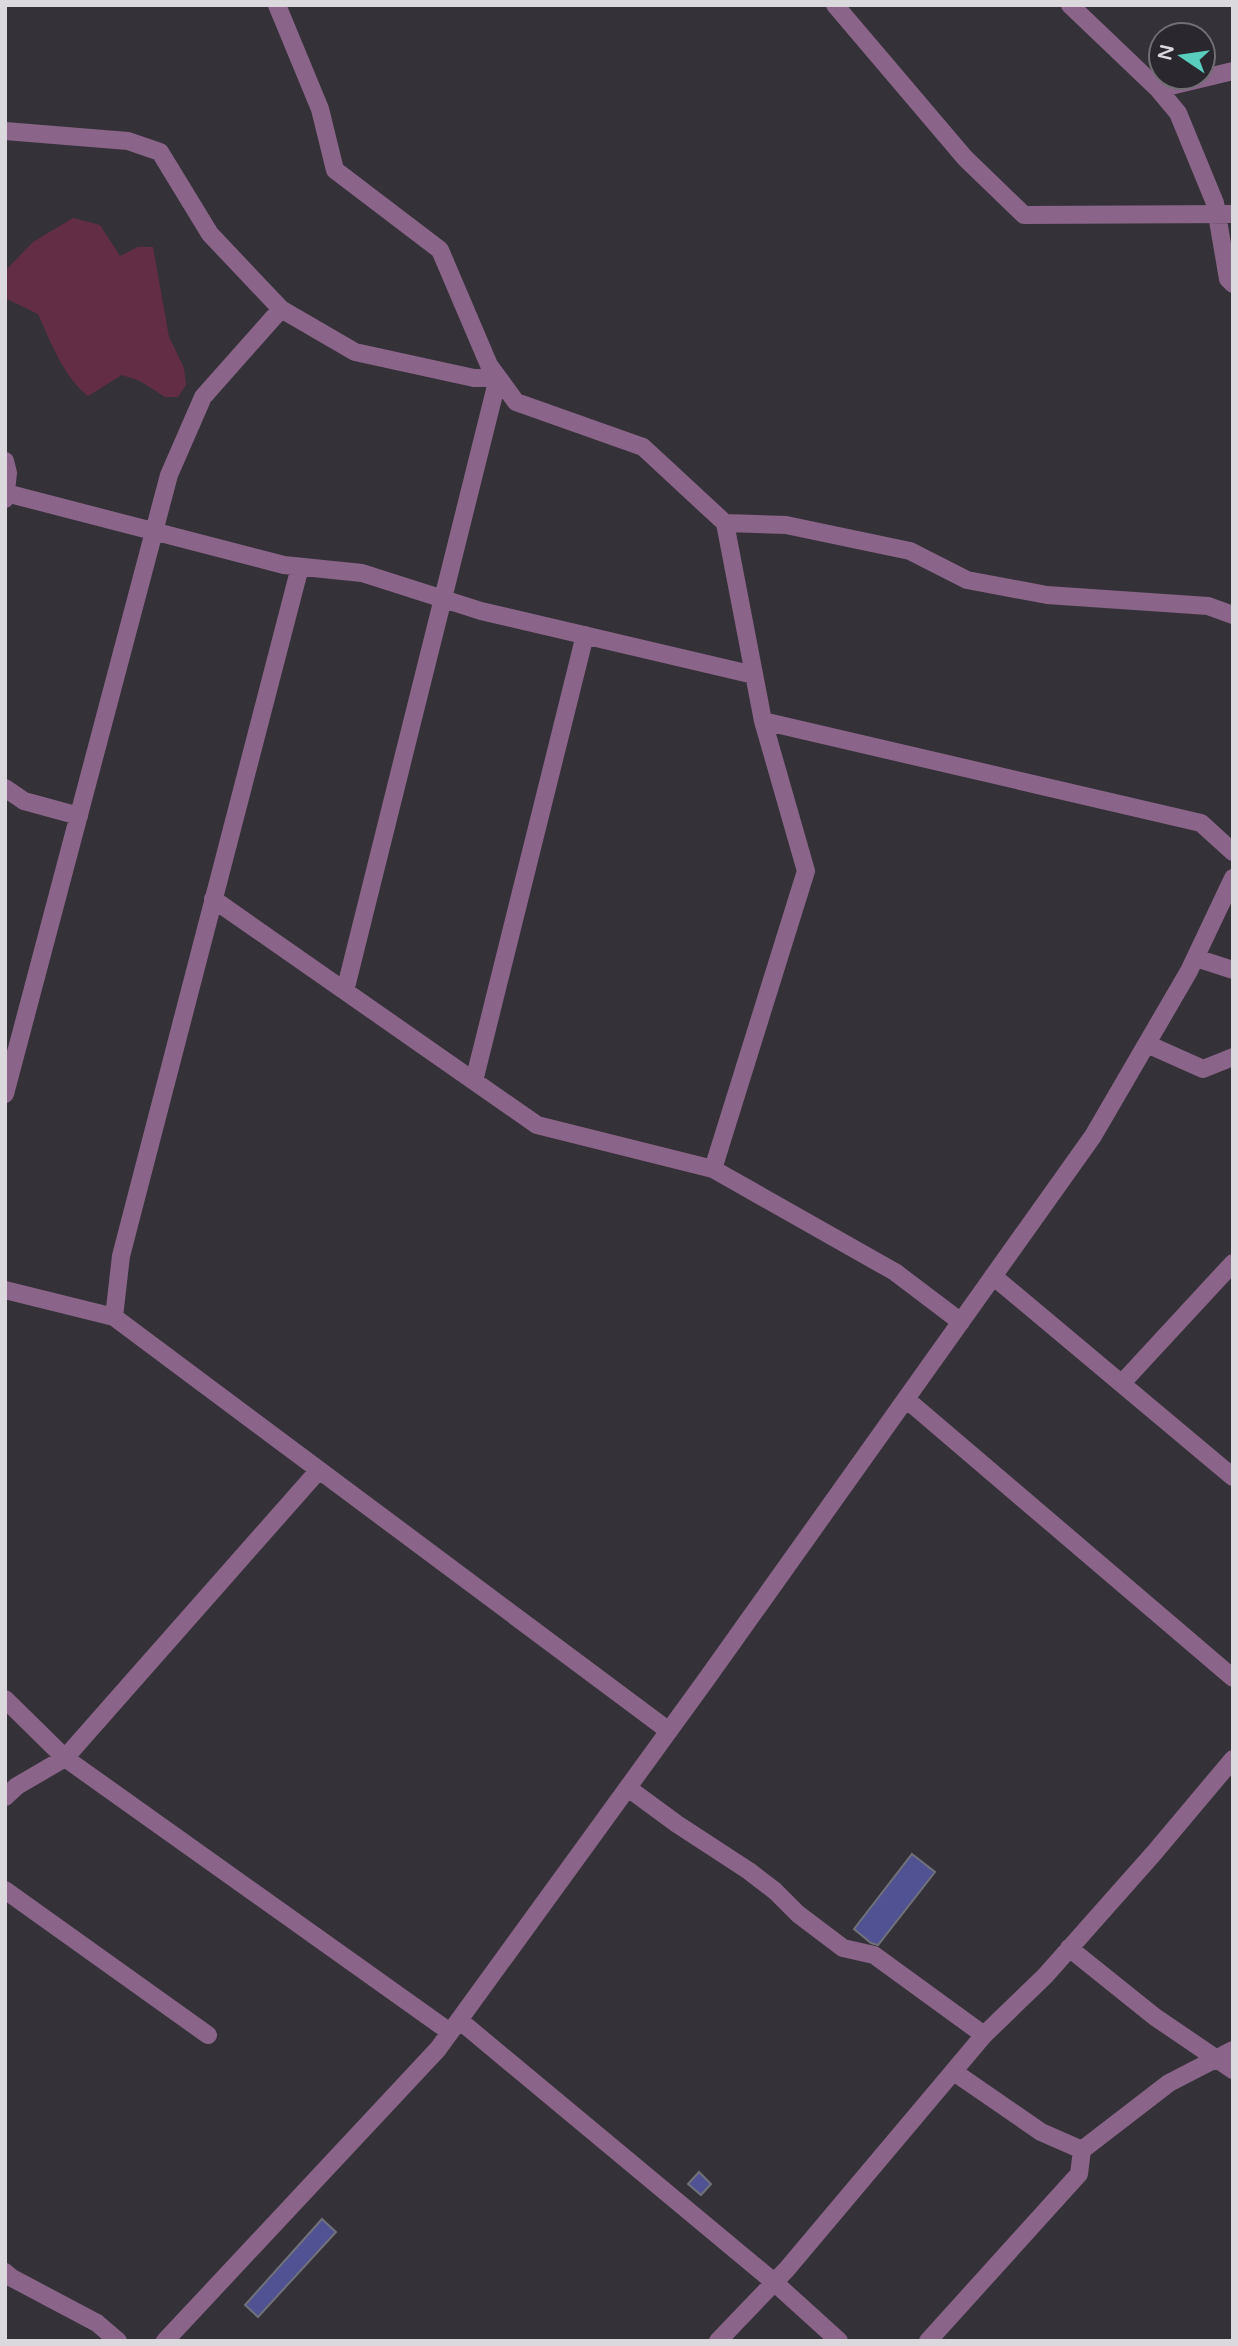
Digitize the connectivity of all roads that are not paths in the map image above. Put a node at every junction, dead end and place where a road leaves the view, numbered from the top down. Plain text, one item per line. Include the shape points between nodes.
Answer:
1 (277, 5) edge
2 (290, 5) edge
3 (835, 5) edge
4 (1070, 5) edge
5 (285, 25) junction
6 (1147, 78) edge
7 (1160, 91) edge
8 (5, 131) edge
9 (1225, 214) edge
10 (1233, 285) edge
11 (281, 309) junction
12 (498, 378) junction
13 (5, 461) edge
14 (6, 496) edge
15 (725, 523) junction
16 (154, 532) junction
17 (300, 567) junction
18 (444, 599) junction
19 (1233, 615) edge
20 (585, 635) junction
21 (754, 675) junction
22 (763, 721) junction
23 (5, 789) edge
24 (79, 816) junction
25 (1233, 852) edge
26 (1233, 878) edge
27 (213, 899) junction
28 (1195, 958) junction
29 (1233, 970) edge
30 (345, 991) junction
31 (1147, 1044) junction
32 (1233, 1057) edge
33 (474, 1081) junction
34 (5, 1094) edge
35 (713, 1169) junction
36 (1233, 1263) edge
37 (993, 1276) junction
38 (5, 1290) edge
39 (114, 1317) junction
40 (961, 1322) junction
41 (1122, 1383) junction
42 (906, 1399) junction
43 (320, 1470) junction
44 (1233, 1477) edge
45 (1233, 1678) edge
46 (5, 1699) edge
47 (669, 1731) junction
48 (65, 1758) junction
49 (1233, 1759) edge
50 (628, 1788) junction
51 (5, 1797) edge
52 (5, 1890) edge
53 (1069, 1948) junction
54 (455, 2026) junction
55 (208, 2035) dead end
56 (984, 2035) junction
57 (1233, 2050) edge
58 (1216, 2059) junction
59 (1233, 2070) edge
60 (954, 2072) junction
61 (1082, 2150) junction
62 (5, 2273) edge
63 (774, 2282) junction
64 (118, 2341) edge
65 (165, 2341) edge
66 (718, 2341) edge
67 (839, 2341) edge
68 (928, 2341) edge

1 - 5 street
2 - 5 street
3 - 9 street via 965,158 1024,215
4 - 6 street
5 - 12 street via 320,108 335,170 440,250
7 - 9 street via 1178,113 1215,203
8 - 11 street via 128,141 160,152 209,234
9 - 10 street via 1228,279
11 - 12 street via 355,352 474,378
11 - 16 street via 203,397 169,475
12 - 15 street via 516,401 643,447
12 - 18 street
13 - 14 street
14 - 16 street
15 - 19 street via 786,525 910,551 967,580 1047,594 1208,606
15 - 21 street
16 - 17 street
16 - 24 street
17 - 18 street via 362,573
17 - 27 street
18 - 20 street
18 - 30 street
20 - 21 street
20 - 33 street
21 - 22 street
22 - 25 street via 1201,824
22 - 35 street via 806,871
23 - 24 street via 24,801
24 - 34 street
26 - 28 street
27 - 30 street
27 - 39 street via 121,1255
28 - 29 street
28 - 31 street
30 - 33 street
31 - 32 street via 1203,1069
31 - 37 street via 1093,1136
33 - 35 street via 537,1125
35 - 40 street via 895,1272
36 - 41 street
37 - 40 street
37 - 41 street
38 - 39 street
39 - 43 street
40 - 42 street
41 - 44 street
42 - 45 street
42 - 47 street
43 - 47 street
43 - 48 street
46 - 48 street
47 - 50 street
48 - 51 street
48 - 54 street
49 - 53 street
50 - 54 street
50 - 56 street via 749,1871 843,1948 874,1955
52 - 55 street
53 - 56 street
53 - 58 street
54 - 63 street
54 - 65 street
56 - 60 street
57 - 58 street
58 - 59 street
58 - 61 street via 1169,2083
60 - 61 street via 1041,2132
60 - 63 street
61 - 68 street via 1079,2174
62 - 64 street via 97,2323
63 - 66 street
63 - 67 street

